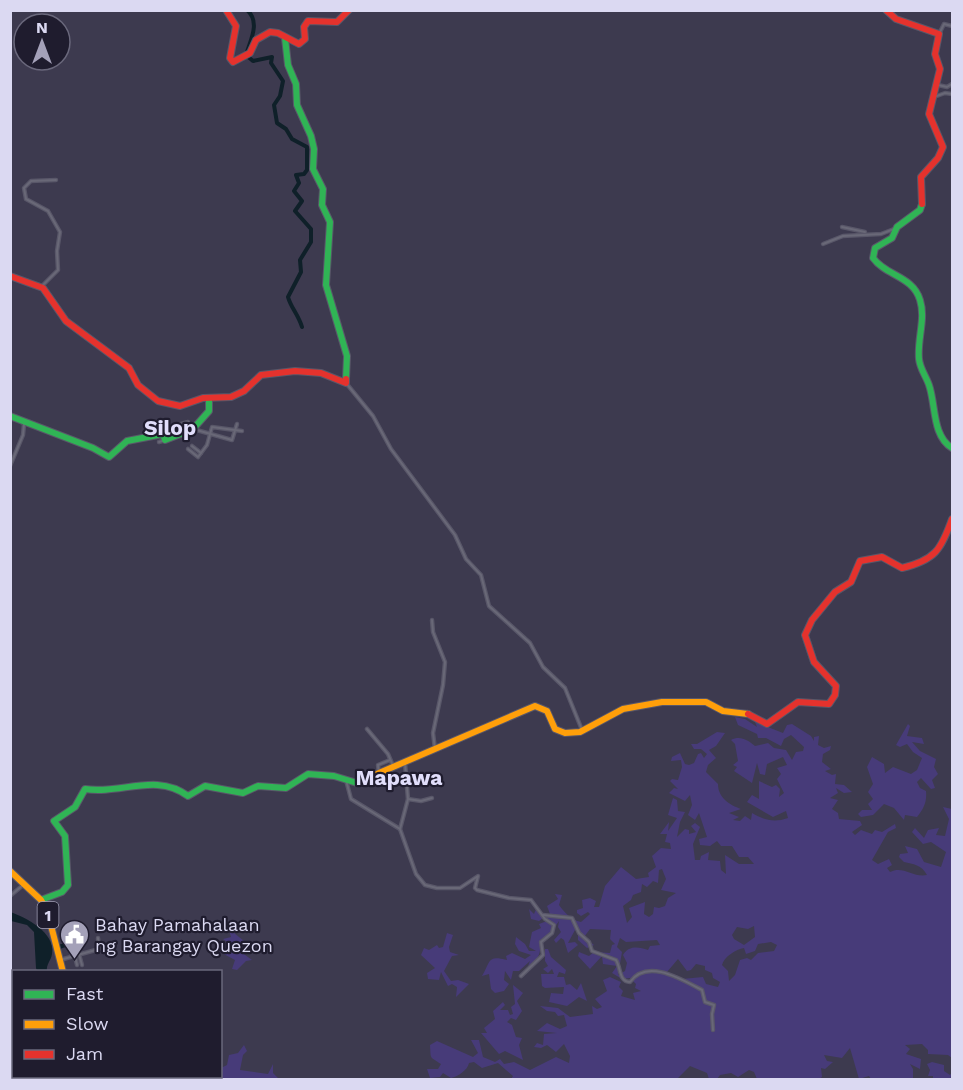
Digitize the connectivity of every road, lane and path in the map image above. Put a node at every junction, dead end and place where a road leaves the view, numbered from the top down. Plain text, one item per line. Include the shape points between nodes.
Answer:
1 (226, 10) edge
2 (349, 10) edge
3 (886, 10) edge
4 (952, 26) edge
5 (939, 34) junction
6 (285, 38) junction
7 (936, 84) junction
8 (952, 84) edge
9 (952, 94) edge
10 (932, 98) junction
11 (56, 180) dead end
12 (842, 227) dead end
13 (895, 229) junction
14 (867, 233) junction
15 (823, 244) dead end
16 (10, 276) edge
17 (42, 286) junction
18 (346, 383) junction
19 (209, 399) junction
20 (10, 416) edge
21 (24, 420) junction
22 (188, 422) dead end
23 (183, 424) junction
24 (237, 424) dead end
25 (171, 427) junction
26 (194, 429) junction
27 (224, 429) junction
28 (236, 430) junction
29 (242, 431) dead end
30 (186, 432) junction
31 (210, 434) junction
32 (172, 437) junction
33 (222, 437) junction
34 (162, 439) junction
35 (192, 446) dead end
36 (195, 448) junction
37 (952, 448) edge
38 (188, 449) dead end
39 (192, 453) junction
40 (201, 453) junction
41 (10, 466) edge
42 (952, 519) edge
43 (432, 620) dead end
44 (367, 729) dead end
45 (583, 731) junction
46 (435, 749) junction
47 (390, 760) junction
48 (405, 763) junction
49 (394, 768) junction
50 (380, 774) junction
51 (346, 780) junction
52 (432, 798) dead end
53 (408, 799) junction
54 (400, 829) junction
55 (10, 871) edge
56 (24, 884) junction
57 (10, 896) edge
58 (41, 900) junction
59 (540, 913) junction
60 (98, 938) dead end
61 (70, 947) dead end
62 (77, 947) dead end
63 (79, 955) junction
64 (74, 956) junction
65 (60, 960) junction
66 (82, 964) dead end
67 (77, 965) dead end
68 (62, 970) edge
69 (521, 976) dead end
70 (713, 1030) dead end

1 - 6 main road via 237,28 230,60 233,62 249,54 256,40 267,33 275,32
2 - 6 main road via 337,22 308,21 305,39 299,44
3 - 5 main road via 895,19
4 - 5 street via 944,24
5 - 7 main road
6 - 18 main road via 297,105 311,136 313,169 323,189 322,205 330,222 326,285 347,356
7 - 8 street
7 - 10 main road
9 - 10 street
10 - 13 main road via 930,118 942,141 942,150 921,177 921,209
11 - 17 street via 31,181 24,188 25,197 48,211 60,232 57,271
12 - 14 street
13 - 14 street
13 - 37 main road via 892,238 875,248 873,258 912,285 919,295 923,336 919,361 930,387 941,437
14 - 15 street
16 - 17 main road
17 - 19 main road via 66,321 129,368 138,385 153,399 179,406
18 - 19 main road via 321,373 293,371 261,375 237,396
18 - 45 street via 373,416 391,449 481,575 489,606 531,643 542,666 566,690
19 - 26 main road via 210,408
20 - 21 main road
21 - 34 main road via 93,448 107,458 127,441
21 - 41 street via 23,435
22 - 23 street
23 - 25 street
23 - 30 street
24 - 28 street
25 - 32 street
25 - 34 street via 164,430
26 - 30 main road
26 - 31 street
27 - 28 street
27 - 31 street via 212,427
27 - 33 street
28 - 29 street
28 - 33 street via 233,440
30 - 32 main road
31 - 33 street
31 - 40 street
32 - 34 main road
35 - 36 street
36 - 39 street
36 - 40 street
38 - 39 street
39 - 40 street via 197,457
42 - 45 main road via 942,548 929,560 902,568 882,557 860,561 850,584 835,592 812,620 806,642 814,662 836,686 830,704 798,702 767,724 749,714 723,711 706,702 655,702 620,710
43 - 46 street via 445,662 433,733
44 - 47 street
45 - 46 main road via 557,731 547,711 535,706
46 - 48 main road
47 - 49 street
47 - 50 street via 378,765
48 - 49 main road
48 - 53 street
49 - 50 main road
50 - 51 main road via 357,783
51 - 54 street via 351,799
51 - 58 main road via 308,774 286,788 258,786 243,793 207,786 188,796 168,785 132,785 103,792 85,789 75,807 54,821 65,836 68,885 62,892
52 - 53 street
53 - 54 street
54 - 59 street via 414,870 427,886 459,888 478,876 477,890 531,900
55 - 56 main road, 1
56 - 57 street
56 - 58 main road, 1
58 - 65 main road, 1
59 - 69 street via 554,924 554,930 541,942 543,955
59 - 70 street via 572,918 592,951 616,960 626,982 649,970 672,975 702,990 705,1002 714,1005
60 - 63 street via 99,949
61 - 64 street
62 - 63 street
63 - 64 street
63 - 66 street
64 - 65 street
64 - 67 street
65 - 68 main road, 1

